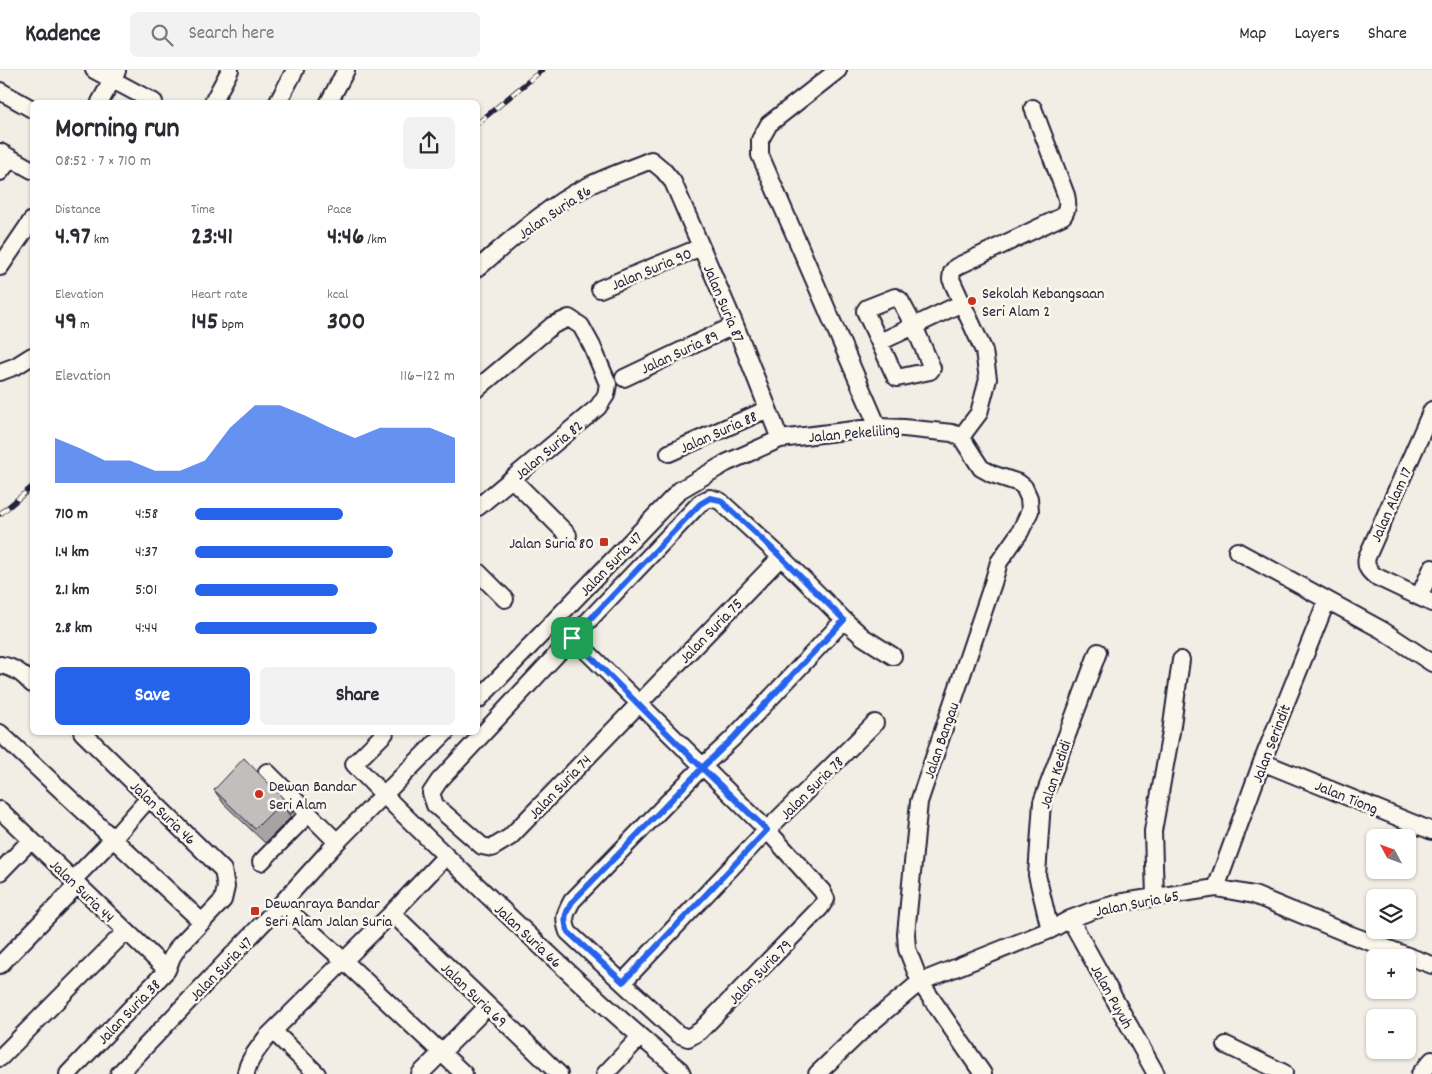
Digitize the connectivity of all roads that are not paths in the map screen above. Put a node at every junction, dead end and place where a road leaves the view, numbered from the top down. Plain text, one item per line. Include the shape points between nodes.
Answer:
1 (94, 70) edge
2 (230, 70) edge
3 (295, 70) edge
4 (346, 70) edge
5 (838, 70) edge
6 (115, 75) edge
7 (0, 91) edge
8 (101, 100) edge
9 (151, 100) edge
10 (214, 100) edge
11 (279, 100) edge
12 (330, 100) edge
13 (30, 108) edge
14 (1033, 108) dead end
15 (5, 155) edge
16 (30, 169) edge
17 (663, 170) joint
18 (0, 172) edge
19 (30, 223) edge
20 (701, 247) junction
21 (480, 266) edge
22 (0, 267) edge
23 (600, 289) dead end
24 (962, 303) junction
25 (735, 325) junction
26 (914, 326) junction
27 (880, 342) junction
28 (30, 357) edge
29 (0, 372) edge
30 (624, 378) dead end
31 (480, 386) edge
32 (768, 409) junction
33 (1432, 410) edge
34 (878, 427) junction
35 (1427, 435) edge
36 (960, 437) junction
37 (780, 440) junction
38 (669, 454) dead end
39 (512, 479) junction
40 (680, 490) joint
41 (480, 505) edge
42 (568, 535) dead end
43 (1237, 551) dead end
44 (781, 557) junction
45 (1432, 568) edge
46 (480, 574) edge
47 (505, 599) dead end
48 (1327, 600) junction
49 (1426, 600) edge
50 (554, 620) junction
51 (844, 620) junction
52 (572, 638) junction
53 (1098, 652) dead end
54 (893, 656) dead end
55 (1181, 660) dead end
56 (1432, 663) edge
57 (0, 665) edge
58 (30, 682) edge
59 (480, 696) edge
60 (638, 703) junction
61 (875, 723) dead end
62 (0, 733) edge
63 (85, 735) edge
64 (383, 735) edge
65 (443, 735) edge
66 (1262, 762) junction
67 (702, 768) junction
68 (267, 772) dead end
69 (384, 796) junction
70 (149, 798) junction
71 (0, 810) edge
72 (308, 814) junction
73 (767, 830) junction
74 (1432, 830) edge
75 (113, 839) junction
76 (31, 840) junction
77 (337, 842) junction
78 (446, 856) junction
79 (261, 862) dead end
80 (0, 872) edge
81 (75, 882) junction
82 (1216, 888) junction
83 (1155, 897) junction
84 (223, 900) joint
85 (281, 904) junction
86 (392, 913) junction
87 (1070, 919) junction
88 (202, 922) junction
89 (1050, 930) junction
90 (126, 931) junction
91 (344, 961) junction
92 (0, 965) edge
93 (1432, 965) edge
94 (167, 970) junction
95 (623, 982) junction
96 (920, 982) junction
97 (488, 1006) junction
98 (273, 1031) junction
99 (640, 1037) junction
100 (1226, 1045) dead end
101 (441, 1053) junction
102 (0, 1058) edge
103 (1432, 1060) edge
104 (68, 1074) edge
105 (119, 1074) edge
106 (246, 1074) edge
107 (317, 1074) edge
108 (420, 1074) edge
109 (464, 1074) edge
110 (559, 1074) edge
111 (605, 1074) edge
112 (682, 1074) edge
113 (817, 1074) edge
114 (983, 1074) edge
115 (1156, 1074) edge
116 (1284, 1074) edge
117 (1420, 1074) edge

1 - 6 street
2 - 10 street
3 - 11 street
4 - 12 street
5 - 34 street via 769,124 760,140 760,154
6 - 8 street
6 - 9 street
7 - 13 street
14 - 24 street via 1066,194 1066,210 1063,216 956,267 951,279
15 - 16 street
15 - 18 street
17 - 20 street, Jalan Suria 87 via 673,182
17 - 21 street, Jalan Suria 86 via 651,160 586,187 536,219
19 - 22 street
20 - 23 street, Jalan Suria 90
20 - 25 street, Jalan Suria 87
24 - 26 street
24 - 36 street via 984,351 988,379 978,413
25 - 30 street, Jalan Suria 89
25 - 32 street, Jalan Suria 87
26 - 27 street
26 - 27 street via 898,298 867,308 865,311
26 - 27 street via 932,368 930,371 897,378
28 - 29 street
31 - 39 street, Jalan Suria 82 via 554,325 569,318 581,326 608,384 606,395 598,407
32 - 37 street, Jalan Suria 87
32 - 38 street, Jalan Suria 88
33 - 35 street, Jalan Alam 17
34 - 36 street, Jalan Pekeliling via 952,433
34 - 37 street, Jalan Pekeliling
35 - 49 street, Jalan Alam 17 via 1366,562 1375,576
36 - 96 street, Jalan Bangau via 981,468 1024,487 1030,511 999,562 919,802 906,934 907,949
37 - 40 street, Jalan Pekeliling via 726,463
39 - 41 street, Jalan Suria 82
39 - 42 street
40 - 50 street, Jalan Suria 47
43 - 48 street
44 - 51 street
44 - 52 street via 720,500 710,498 700,504
44 - 60 street, Jalan Suria 75
45 - 49 street
46 - 47 street
48 - 56 street via 1382,630
48 - 66 street, Jalan Serindit
50 - 52 street
50 - 59 street, Jalan Suria 47
51 - 54 street
51 - 67 street
52 - 60 street
52 - 60 street, Jalan Suria 74 via 439,781 431,793 435,805 482,846 492,848 510,837
53 - 89 street, Jalan Kedidi via 1042,802 1037,875
55 - 83 street via 1153,831
57 - 58 street via 20,672
60 - 67 street
61 - 73 street, Jalan Suria 78
62 - 75 street
63 - 70 street, Jalan Suria 46
64 - 69 street, Jalan Suria 66 via 354,764
65 - 69 street, Jalan Suria 47
66 - 74 street, Jalan Tiong
66 - 82 street, Jalan Serindit
67 - 73 street
67 - 95 street via 572,902 566,912 564,922 568,932
68 - 72 street
69 - 77 street, Jalan Suria 47
69 - 78 street, Jalan Suria 66
70 - 75 street
70 - 84 street, Jalan Suria 46 via 224,870 226,887
71 - 76 street, Jalan Suria 44
72 - 77 street
72 - 79 street
73 - 95 street, Jalan Suria 78
73 - 95 street, Jalan Suria 79 via 822,891 826,899 820,908 700,1031 688,1038 678,1034
75 - 81 street
75 - 88 street
76 - 80 street
76 - 81 street, Jalan Suria 44
77 - 85 street, Jalan Suria 47
78 - 86 street
78 - 99 street, Jalan Suria 66
81 - 90 street, Jalan Suria 44
81 - 92 street
82 - 83 street, Jalan Suria 65
82 - 93 street, Jalan Suria 65 via 1254,895
83 - 87 street, Jalan Suria 65 via 1123,902
84 - 88 street, Jalan Suria 38
85 - 91 street
85 - 105 street, Jalan Suria 47
86 - 91 street
86 - 97 street, Jalan Suria 69
87 - 89 street, Jalan Suria 65
87 - 115 street, Jalan Puyuh
88 - 94 street, Jalan Suria 38 via 179,946
89 - 96 street, Jalan Suria 65
90 - 94 street, Jalan Suria 44
90 - 102 street
91 - 98 street
91 - 101 street
94 - 104 street, Jalan Suria 38
96 - 113 street, Jalan Suria 65 via 864,1028
96 - 114 street, Jalan Bangau
97 - 101 street
97 - 110 street, Jalan Suria 69
98 - 106 street via 252,1058
98 - 107 street
99 - 111 street
99 - 112 street, Jalan Suria 66
100 - 116 street
101 - 108 street
101 - 109 street
103 - 117 street

